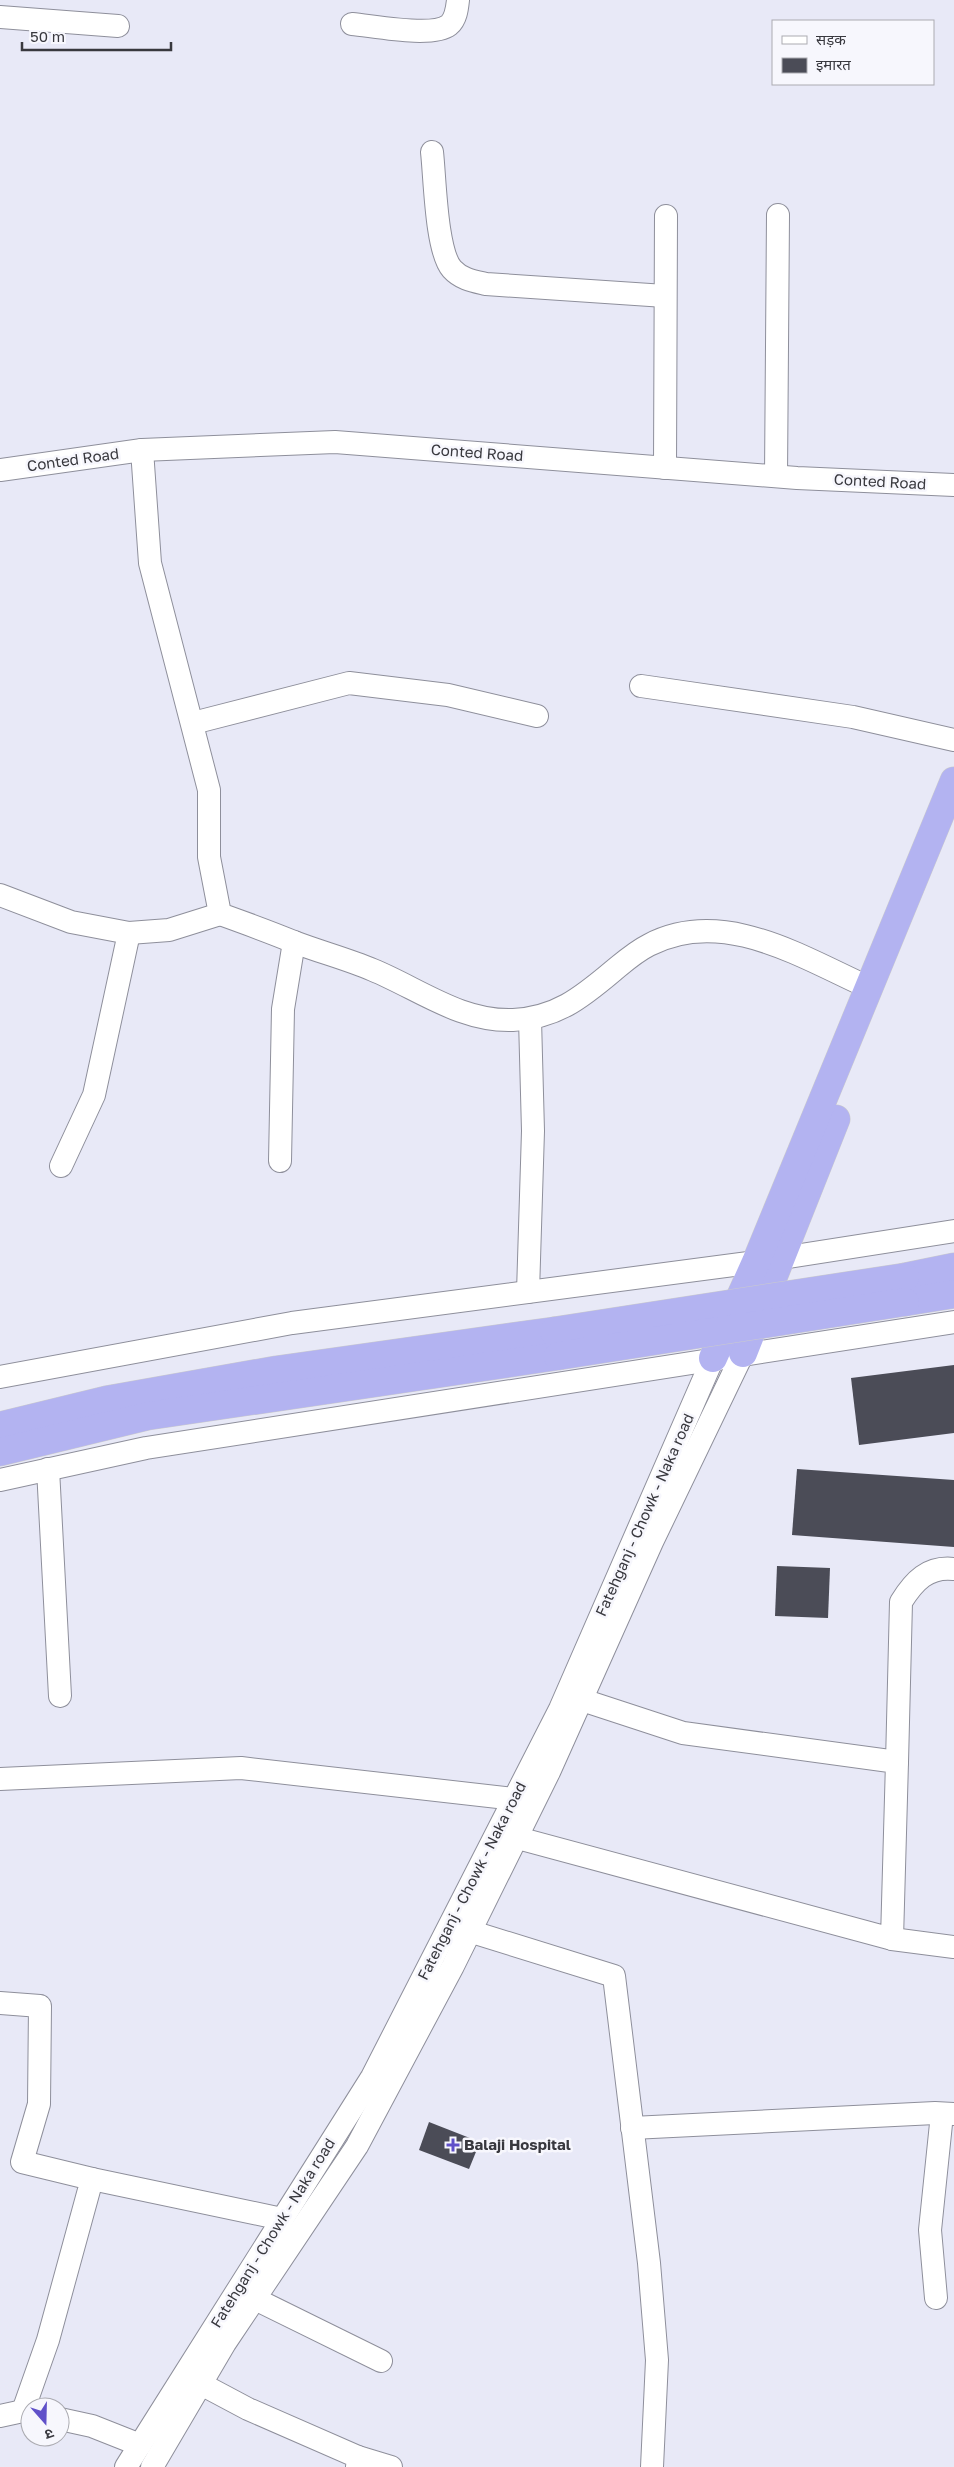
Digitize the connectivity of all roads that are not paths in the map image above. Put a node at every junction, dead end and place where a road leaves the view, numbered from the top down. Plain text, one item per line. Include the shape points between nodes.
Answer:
1 (458, 0) edge
2 (0, 17) edge
3 (352, 24) dead end
4 (118, 26) dead end
5 (432, 152) dead end
6 (778, 215) dead end
7 (666, 216) dead end
8 (666, 296) junction
9 (142, 450) junction
10 (665, 468) junction
11 (0, 470) edge
12 (776, 476) junction
13 (954, 485) edge
14 (641, 686) dead end
15 (537, 716) dead end
16 (193, 723) junction
17 (954, 740) edge
18 (954, 781) edge
19 (954, 825) edge
20 (0, 895) edge
21 (220, 914) junction
22 (129, 934) junction
23 (294, 942) junction
24 (870, 988) junction
25 (530, 1018) junction
26 (280, 1161) dead end
27 (61, 1166) dead end
28 (954, 1231) edge
29 (768, 1260) junction
30 (954, 1267) edge
31 (905, 1289) junction
32 (528, 1292) junction
33 (954, 1294) edge
34 (954, 1322) edge
35 (556, 1344) junction
36 (743, 1353) junction
37 (713, 1358) junction
38 (0, 1377) edge
39 (0, 1426) edge
40 (0, 1452) edge
41 (48, 1469) junction
42 (0, 1480) edge
43 (954, 1569) edge
44 (60, 1696) dead end
45 (573, 1697) junction
46 (897, 1762) junction
47 (0, 1779) edge
48 (514, 1799) junction
49 (507, 1835) junction
50 (460, 1928) junction
51 (892, 1939) junction
52 (954, 1947) edge
53 (0, 2003) edge
54 (948, 2114) edge
55 (632, 2128) junction
56 (92, 2180) junction
57 (282, 2220) junction
58 (246, 2295) junction
59 (936, 2298) dead end
60 (381, 2361) dead end
61 (201, 2384) junction
62 (31, 2397) edge
63 (20, 2413) edge
64 (0, 2416) edge
65 (70, 2421) edge
66 (140, 2445) junction
67 (357, 2462) edge
68 (126, 2467) edge
69 (152, 2467) edge
70 (392, 2467) edge
71 (652, 2467) edge

1 - 3 street via 456,14 450,24 440,30
2 - 4 street
5 - 8 street via 441,244 451,268 464,279 486,284
6 - 12 street
7 - 8 street
8 - 10 street
9 - 10 street, Conted Road via 335,442
9 - 11 street, Conted Road
9 - 16 street via 150,563
10 - 12 street, Conted Road
12 - 13 street, Conted Road
14 - 17 street via 853,717
15 - 16 street via 448,694 349,682
16 - 21 street via 209,790 209,858
18 - 24 highway
19 - 29 highway
20 - 22 street via 71,922
21 - 22 street via 168,930
21 - 23 street
22 - 27 street via 94,1095
23 - 25 street via 371,969 454,1009 497,1019
23 - 26 street via 284,1009
24 - 25 street via 755,937 705,931 665,937 649,945 567,1007
24 - 29 highway
25 - 32 street via 533,1131
28 - 29 street
29 - 32 street
29 - 36 highway
29 - 37 highway, Fatehganj - Chowk - Naka road
30 - 31 highway
31 - 33 highway
31 - 35 highway, bridge
32 - 38 street via 292,1323
34 - 36 street
35 - 39 highway via 276,1370 106,1400
35 - 40 highway via 148,1416
36 - 37 street
36 - 45 street
37 - 41 street via 146,1448
37 - 45 street, Fatehganj - Chowk - Naka road
41 - 42 street
41 - 44 street
43 - 46 street via 928,1572 913,1583 901,1602
45 - 46 street via 683,1733
45 - 48 street, Fatehganj - Chowk - Naka road
45 - 49 street
46 - 51 street
47 - 48 street via 241,1768
48 - 49 street, Fatehganj - Chowk - Naka road
49 - 50 street
49 - 51 street
50 - 55 street via 614,1976
50 - 57 street, Fatehganj - Chowk - Naka road
50 - 58 street via 357,2146
51 - 52 street
53 - 56 street via 40,2006 39,2104 22,2162
54 - 55 street
54 - 59 street via 930,2230
55 - 71 street via 658,2360
56 - 57 street
56 - 62 street
57 - 58 street, Fatehganj - Chowk - Naka road
58 - 60 street
58 - 61 street
58 - 66 street, Fatehganj - Chowk - Naka road
61 - 67 street
61 - 69 street
63 - 64 street
65 - 66 street via 92,2426
66 - 68 street, Fatehganj - Chowk - Naka road
67 - 70 street

